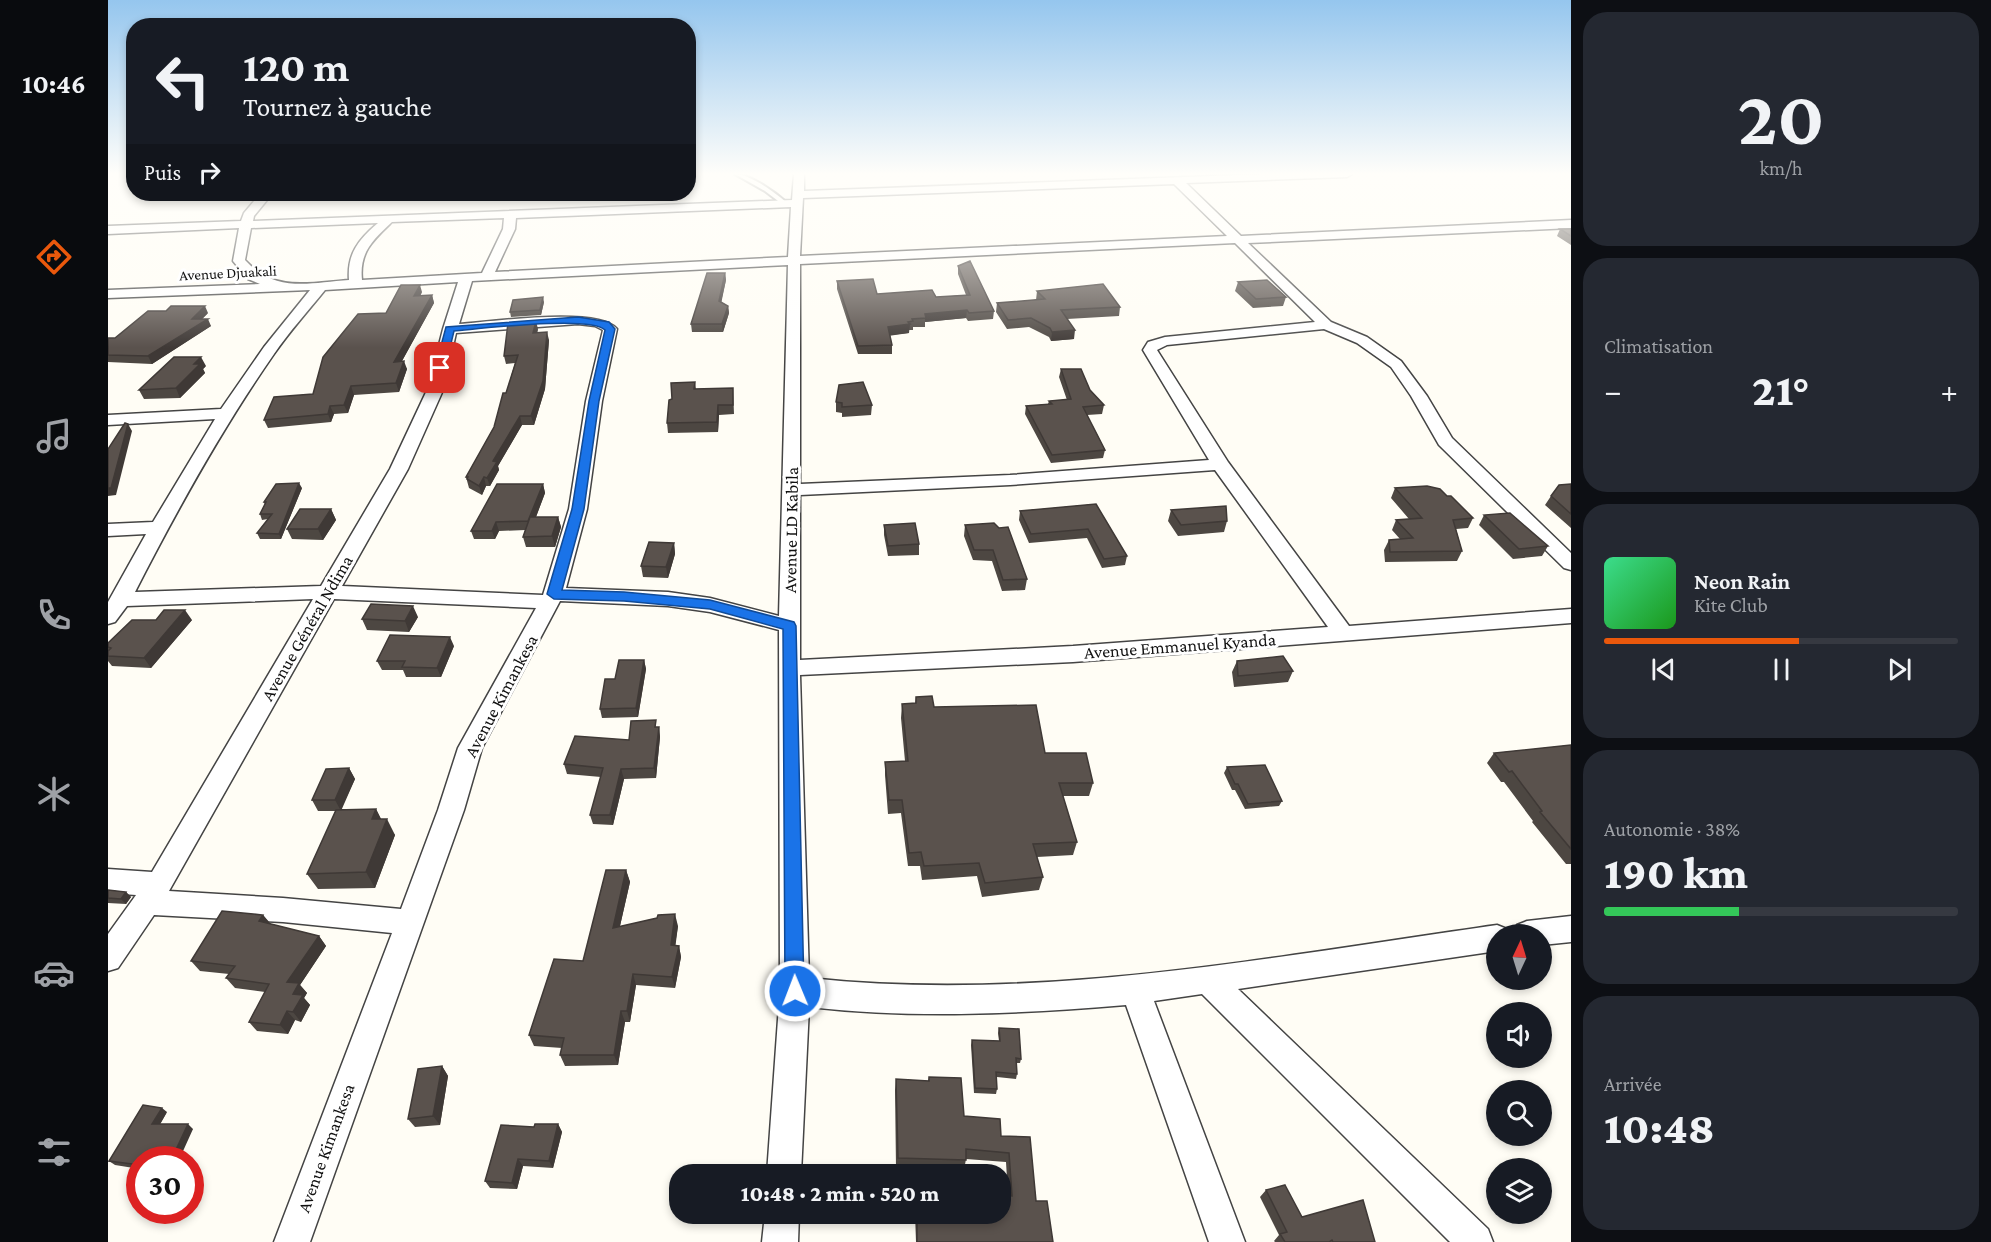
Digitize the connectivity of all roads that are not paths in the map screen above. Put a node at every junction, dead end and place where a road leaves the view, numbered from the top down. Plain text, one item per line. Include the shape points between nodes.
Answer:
1 (245, 232) edge
2 (376, 232) edge
3 (507, 232) edge
4 (796, 232) edge
5 (1231, 232) edge
6 (1406, 232) edge
7 (1239, 240) junction
8 (794, 260) junction
9 (476, 278) junction
10 (356, 284) junction
11 (321, 286) junction
12 (275, 287) junction
13 (108, 294) edge
14 (1326, 325) junction
15 (450, 329) junction
16 (226, 414) junction
17 (108, 420) edge
18 (1220, 464) junction
19 (792, 490) junction
20 (159, 527) junction
21 (108, 530) edge
22 (1571, 564) edge
23 (328, 592) junction
24 (552, 598) junction
25 (121, 599) junction
26 (1571, 616) edge
27 (108, 617) edge
28 (790, 626) junction
29 (1344, 634) junction
30 (789, 668) junction
31 (108, 881) edge
32 (153, 893) junction
33 (408, 922) junction
34 (1571, 929) edge
35 (1552, 931) edge
36 (1486, 939) edge
37 (108, 958) edge
38 (1208, 980) junction
39 (1135, 990) junction
40 (795, 991) junction
41 (785, 1164) edge
42 (781, 1224) edge
43 (292, 1242) edge
44 (780, 1242) edge
45 (1227, 1242) edge
46 (1475, 1242) edge

1 - 12 street via 239,261 253,276
2 - 10 street via 358,250 353,262
3 - 9 street, Avenue Général Ndima
4 - 8 street, Avenue LD Kabila
5 - 7 street
6 - 7 street, Avenue Djuakali
7 - 8 street, Avenue Djuakali
7 - 14 street
8 - 9 street, Avenue Djuakali
8 - 19 street, Avenue LD Kabila
9 - 10 street, Avenue Djuakali
9 - 15 street, Avenue Général Ndima
10 - 11 street, Avenue Djuakali
11 - 12 street, Avenue Djuakali
11 - 16 street via 269,350
12 - 13 street, Avenue Djuakali
14 - 18 street via 1153,345 1153,357
14 - 22 street via 1362,340 1396,364 1445,441
15 - 23 street, Avenue Général Ndima via 436,388 399,468
15 - 24 street, Avenue Kimankesa via 578,320 597,321 610,329 594,401 578,509
16 - 17 street
16 - 20 street
18 - 19 street via 1010,480
18 - 29 street
19 - 28 street, Avenue LD Kabila
20 - 21 street
20 - 25 street
23 - 24 street
23 - 25 street
23 - 32 street, Avenue Général Ndima
24 - 28 street via 624,596 710,605
24 - 33 street, Avenue Kimankesa via 470,748
25 - 27 street
26 - 29 street, Avenue Emmanuel Kyanda
28 - 30 street, Avenue LD Kabila
29 - 30 street, Avenue Emmanuel Kyanda via 1073,654
30 - 40 street, Avenue LD Kabila
31 - 32 street
32 - 33 street
32 - 37 street, Avenue Général Ndima
33 - 43 street, Avenue Kimankesa
34 - 35 street
36 - 38 street
38 - 39 street
38 - 46 street
39 - 40 street via 969,1000 858,998
39 - 45 street
40 - 41 street, Avenue LD Kabila
42 - 44 street

